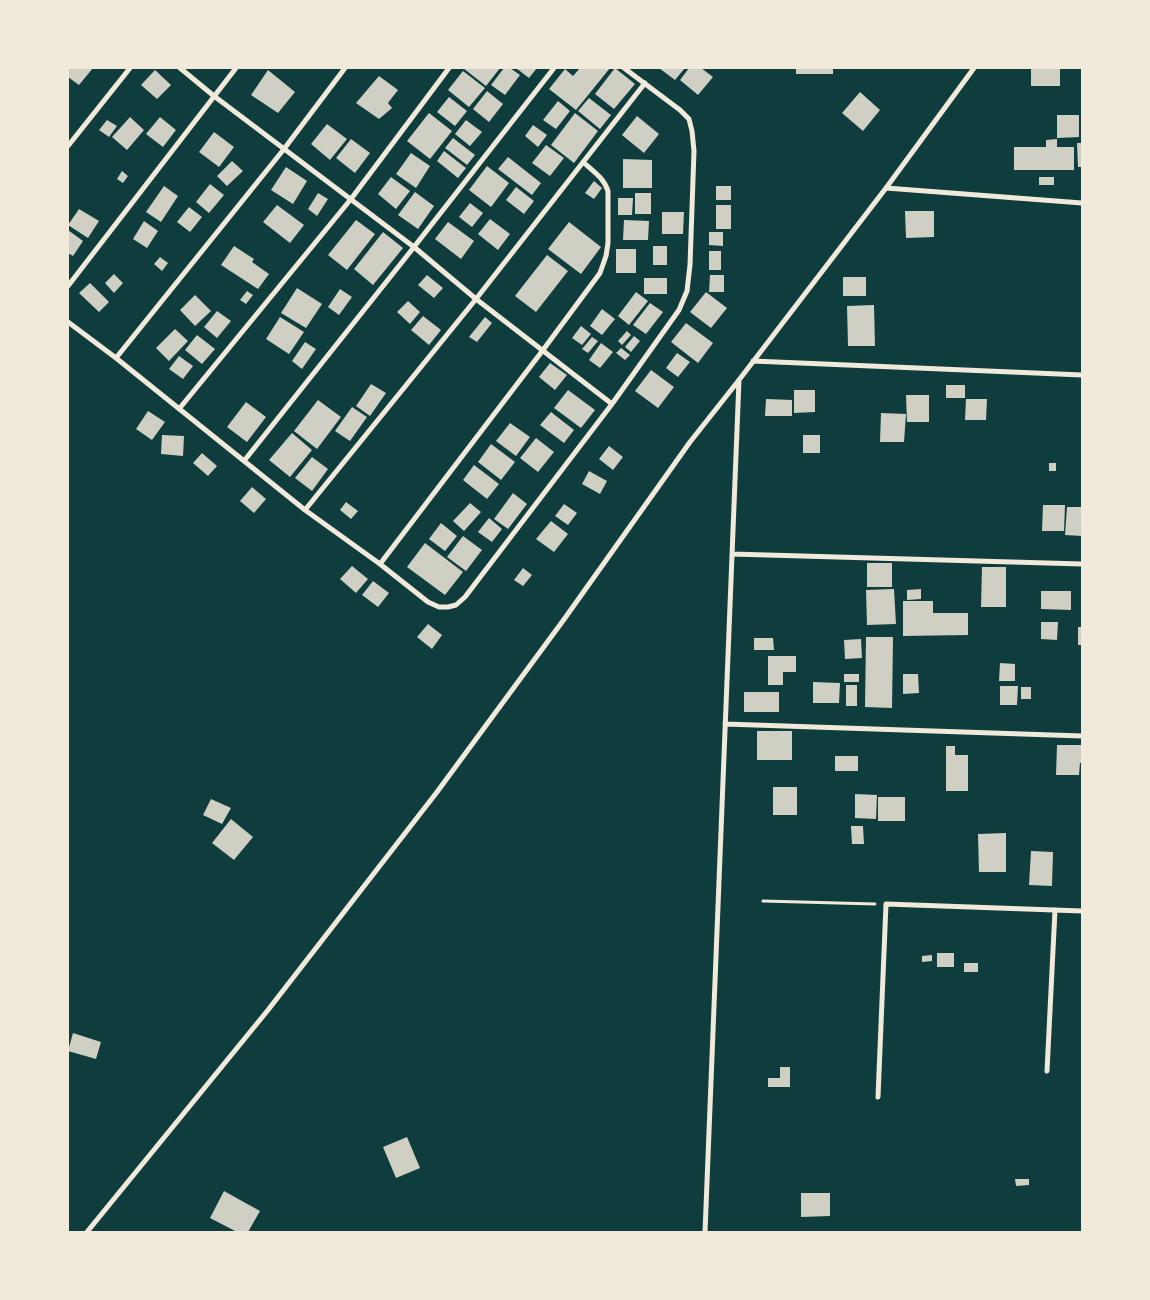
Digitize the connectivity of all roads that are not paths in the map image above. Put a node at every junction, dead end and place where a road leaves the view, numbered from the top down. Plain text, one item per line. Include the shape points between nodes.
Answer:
1 (130, 68) edge
2 (180, 68) edge
3 (236, 68) edge
4 (345, 68) edge
5 (449, 68) edge
6 (554, 68) edge
7 (624, 68) edge
8 (974, 68) edge
9 (645, 83) junction
10 (214, 96) junction
11 (68, 146) edge
12 (284, 149) junction
13 (584, 162) junction
14 (886, 188) junction
15 (351, 199) junction
16 (1082, 203) edge
17 (414, 247) junction
18 (68, 286) edge
19 (476, 299) junction
20 (68, 322) edge
21 (543, 350) junction
22 (116, 358) junction
23 (753, 361) junction
24 (1082, 375) edge
25 (739, 380) junction
26 (612, 404) junction
27 (179, 409) junction
28 (244, 461) junction
29 (305, 510) junction
30 (732, 554) junction
31 (380, 564) junction
32 (1082, 564) edge
33 (725, 724) junction
34 (1082, 736) edge
35 (1055, 910) junction
36 (1082, 911) edge
37 (1047, 1071) dead end
38 (878, 1097) dead end
39 (87, 1232) edge
40 (705, 1232) edge

1 - 11 street
2 - 10 street
3 - 10 street
4 - 12 street
5 - 15 street
6 - 17 street
7 - 9 street
8 - 14 street
9 - 13 street
9 - 26 street via 680,110 692,131 688,291 679,310
10 - 12 street
10 - 18 street
12 - 15 street
12 - 22 street
13 - 19 street
13 - 21 street via 602,178 608,191 606,256 600,273
14 - 16 street
14 - 23 street
15 - 17 street
15 - 27 street
17 - 19 street
17 - 28 street
19 - 21 street
19 - 29 street
20 - 22 street
21 - 26 street
21 - 31 street
22 - 27 street
23 - 24 street
23 - 25 street
25 - 30 street
25 - 39 street via 690,442 437,792 268,1010
26 - 31 street via 465,597 456,604 439,607 428,602
27 - 28 street
28 - 29 street
29 - 31 street
30 - 32 street
30 - 33 street
33 - 34 street
33 - 40 street
35 - 36 street
35 - 37 street
35 - 38 street via 886,904

